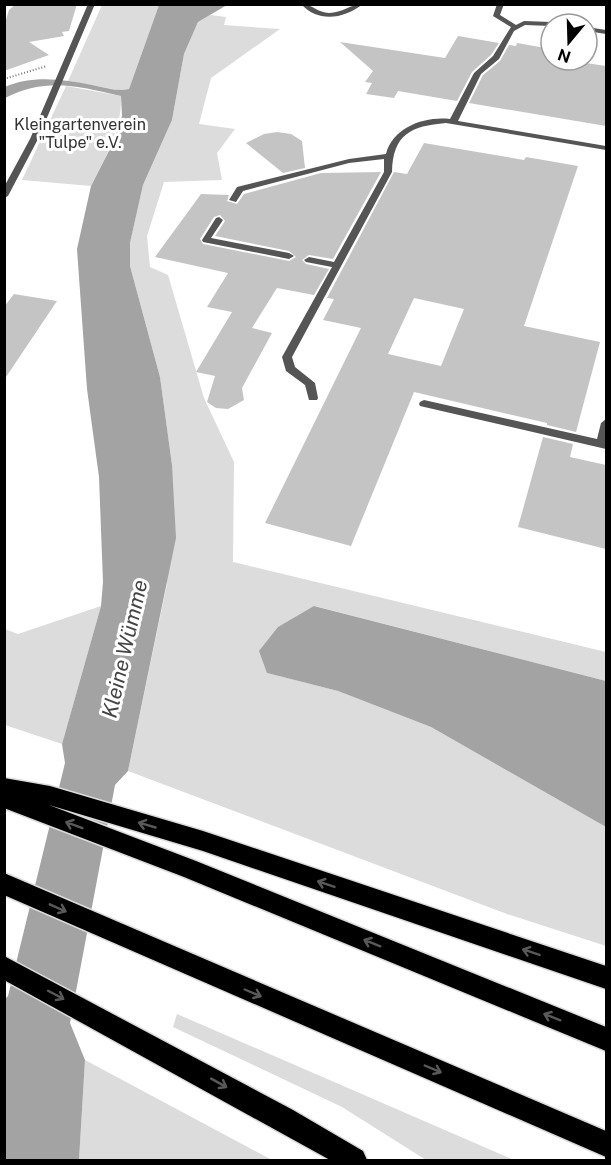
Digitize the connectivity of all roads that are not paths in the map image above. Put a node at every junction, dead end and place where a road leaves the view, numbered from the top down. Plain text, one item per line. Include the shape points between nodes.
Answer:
1 (92, 4) edge
2 (304, 4) edge
3 (360, 4) edge
4 (501, 4) edge
5 (539, 24) edge
6 (515, 27) junction
7 (453, 122) junction
8 (606, 148) edge
9 (387, 156) junction
10 (4, 196) edge
11 (233, 200) dead end
12 (219, 220) dead end
13 (289, 256) dead end
14 (309, 260) dead end
15 (337, 265) junction
16 (313, 398) dead end
17 (424, 404) dead end
18 (606, 423) edge
19 (604, 445) edge
20 (4, 787) edge
21 (4, 798) edge
22 (45, 804) junction
23 (4, 884) edge
24 (4, 967) edge
25 (606, 977) edge
26 (606, 1039) edge
27 (606, 1144) edge
28 (354, 1161) edge

1 - 10 street via 34,139
2 - 3 street via 314,13 326,15 349,12
4 - 6 street via 496,16
5 - 6 street
6 - 7 street via 496,57 478,73
7 - 8 street
7 - 9 street via 426,122 410,127 400,133
9 - 11 street via 349,161 240,189
9 - 15 street via 388,172
12 - 13 street via 206,240
14 - 15 street
15 - 16 street via 287,357 290,369 310,382
17 - 19 street
18 - 19 street
20 - 22 highway
21 - 22 highway
25 -> 22 highway via 203,841
26 -> 22 highway via 188,868
23 -> 27 highway
24 -> 28 highway

